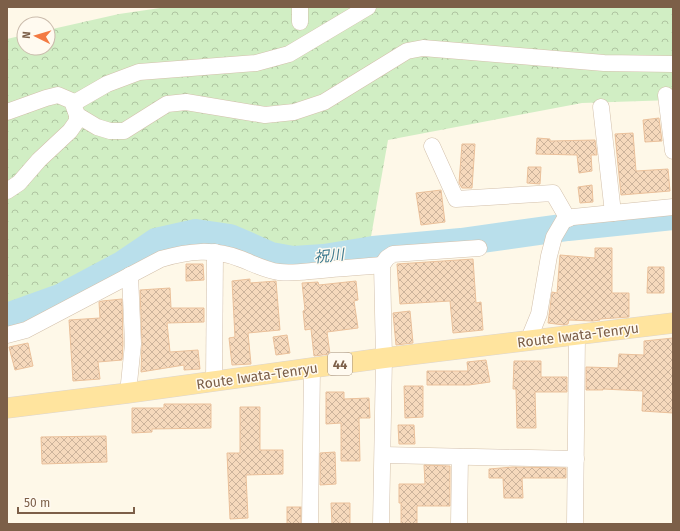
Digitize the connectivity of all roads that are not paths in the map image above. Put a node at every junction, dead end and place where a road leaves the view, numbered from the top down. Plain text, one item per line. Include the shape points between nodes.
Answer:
1 (368, 7) edge
2 (673, 64) edge
3 (666, 95) dead end
4 (601, 107) dead end
5 (76, 109) junction
6 (7, 112) edge
7 (432, 146) dead end
8 (673, 151) edge
9 (7, 191) edge
10 (673, 207) edge
11 (613, 213) junction
12 (568, 219) junction
13 (479, 248) dead end
14 (215, 252) junction
15 (382, 265) junction
16 (130, 276) junction
17 (673, 323) edge
18 (7, 335) edge
19 (577, 335) junction
20 (528, 341) junction
21 (384, 358) junction
22 (312, 368) junction
23 (214, 382) junction
24 (128, 393) junction
25 (7, 408) edge
26 (383, 455) junction
27 (460, 457) junction
28 (576, 459) junction
29 (310, 524) edge
30 (382, 524) edge
31 (459, 524) edge
32 (575, 524) edge

1 - 5 street via 289,54 256,63 139,72 107,84
2 - 5 street via 604,63 423,48 407,51 324,102 294,112 265,115 186,102 167,104 124,131 110,132 97,127
3 - 8 street
4 - 11 street
5 - 6 street via 68,99 58,95
5 - 9 street via 77,121 70,131 19,183
7 - 12 street via 456,199 553,193
10 - 11 street
11 - 12 street
12 - 20 street via 564,220 554,237 539,314
13 - 15 street via 394,254
14 - 15 street via 280,272
14 - 16 street via 185,252 161,259
14 - 23 street
15 - 21 street
16 - 18 street via 26,330
16 - 24 street via 133,344
17 - 19 main road, Route Iwata-Tenryu / 44
19 - 20 main road, Route Iwata-Tenryu / 44
19 - 28 street
20 - 21 main road, Route Iwata-Tenryu / 44
21 - 22 main road, Route Iwata-Tenryu / 44
21 - 26 street
22 - 23 main road, Route Iwata-Tenryu / 44
22 - 29 street
23 - 24 main road, Route Iwata-Tenryu / 44
24 - 25 main road, Route Iwata-Tenryu / 44
26 - 27 street
26 - 30 street
27 - 28 street
27 - 31 street
28 - 32 street

